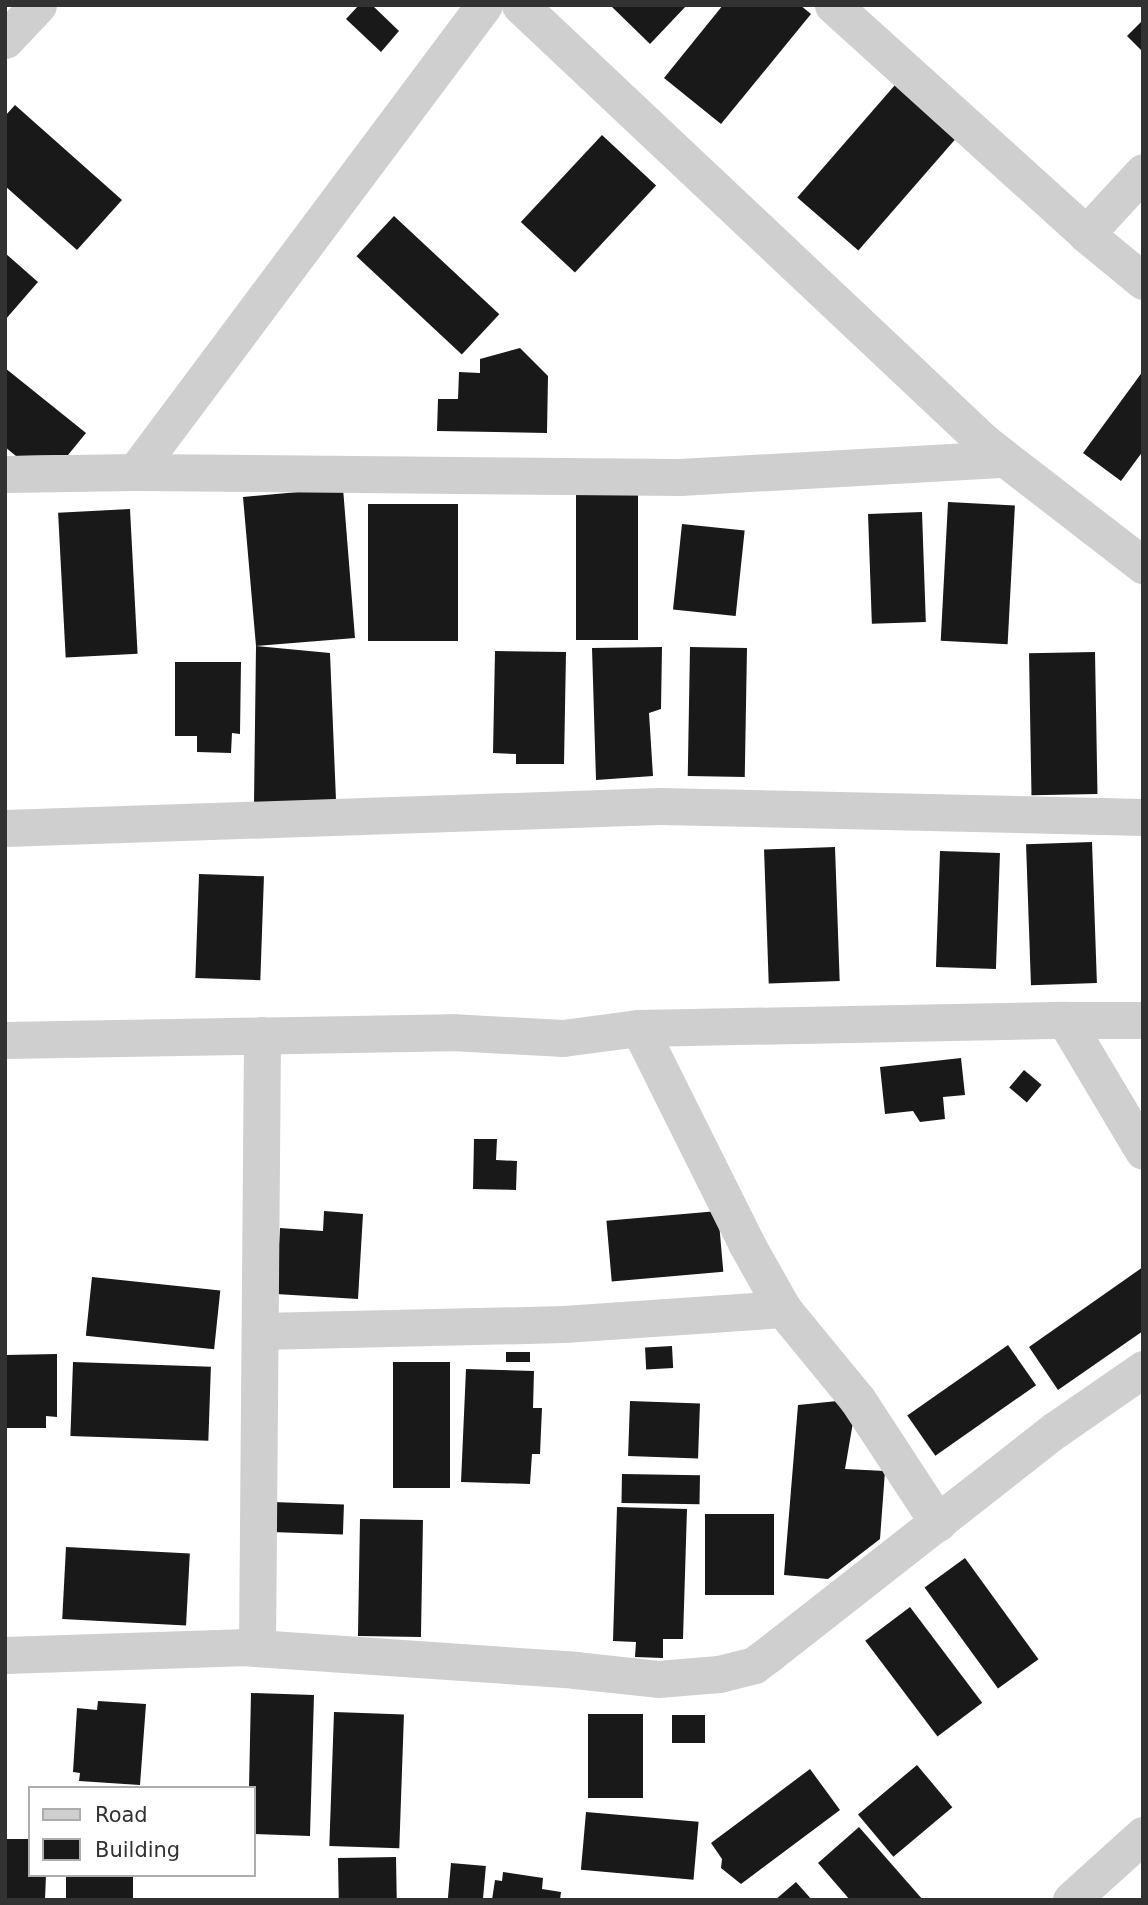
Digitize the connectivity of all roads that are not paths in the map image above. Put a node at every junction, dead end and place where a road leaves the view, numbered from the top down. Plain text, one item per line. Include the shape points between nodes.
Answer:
1 (38, 5) edge
2 (484, 5) edge
3 (520, 5) edge
4 (833, 5) edge
5 (5, 40) edge
6 (1143, 172) edge
7 (1086, 234) junction
8 (1143, 281) edge
9 (1005, 458) junction
10 (135, 472) junction
11 (5, 474) edge
12 (1143, 565) edge
13 (1143, 817) edge
14 (5, 828) edge
15 (1065, 1020) junction
16 (1143, 1020) edge
17 (639, 1028) junction
18 (262, 1035) junction
19 (5, 1040) edge
20 (1143, 1151) edge
21 (783, 1309) junction
22 (260, 1331) junction
23 (1143, 1369) edge
24 (938, 1523) junction
25 (257, 1648) junction
26 (5, 1655) edge
27 (1143, 1835) edge
28 (1071, 1900) edge

1 - 5 street
2 - 10 street
3 - 9 street
4 - 7 street
6 - 7 street
7 - 8 street
9 - 10 street via 680,477
9 - 12 street
10 - 11 street
13 - 14 street via 660,806
15 - 16 street
15 - 17 street
15 - 20 street
17 - 18 street via 563,1038 451,1032
17 - 21 street
18 - 19 street
18 - 22 street
21 - 22 street via 564,1324
21 - 24 street via 851,1390
22 - 25 street
23 - 24 street via 1055,1430
24 - 25 street via 754,1665 719,1674 658,1679
25 - 26 street
27 - 28 street

